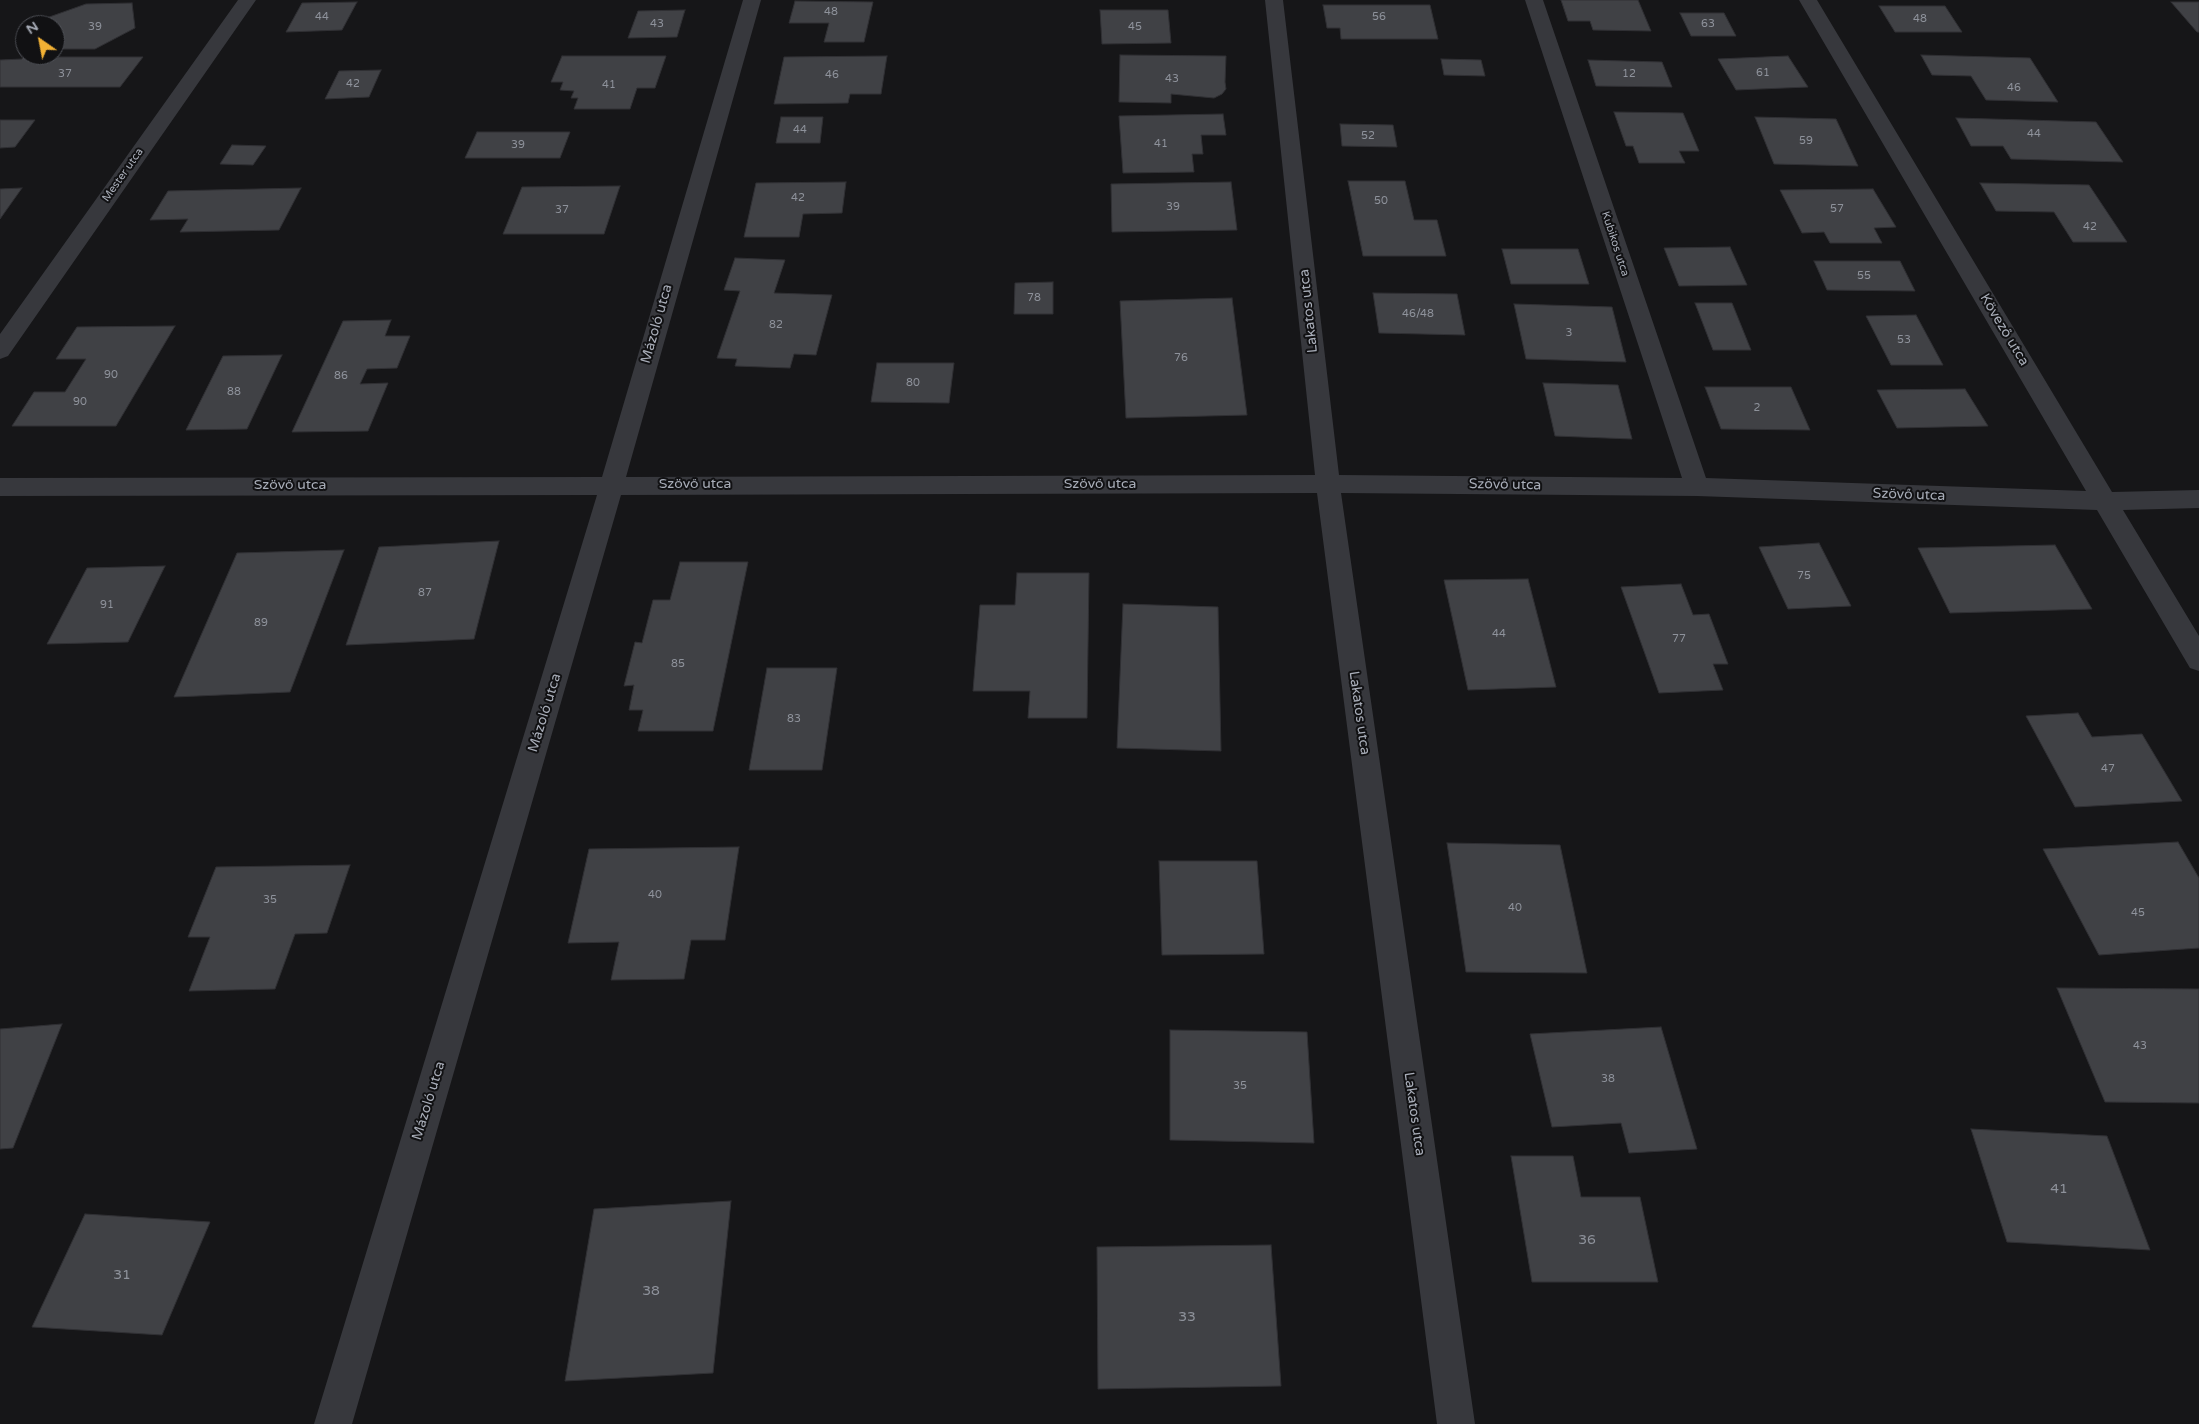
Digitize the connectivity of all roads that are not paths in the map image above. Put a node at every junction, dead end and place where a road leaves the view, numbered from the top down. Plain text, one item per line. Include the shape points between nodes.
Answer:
1 (247, 0) edge
2 (752, 0) edge
3 (1274, 0) edge
4 (1534, 0) edge
5 (1808, 0) edge
6 (0, 351) edge
7 (612, 484) junction
8 (1328, 484) junction
9 (0, 487) edge
10 (1697, 487) junction
11 (2199, 499) edge
12 (2107, 501) junction
13 (2199, 660) edge
14 (333, 1424) edge
15 (1456, 1424) edge

1 - 6 street, Mester utca
2 - 7 street, Mázoló utca
3 - 8 street, Lakatos utca
4 - 10 street, Kubikos utca
5 - 12 street, Kövező utca
7 - 8 street, Szövő utca
7 - 9 street, Szövő utca
7 - 14 street, Mázoló utca
8 - 10 street, Szövő utca
8 - 15 street, Lakatos utca
10 - 12 street, Szövő utca
11 - 12 street, Szövő utca
12 - 13 street, Kövező utca

